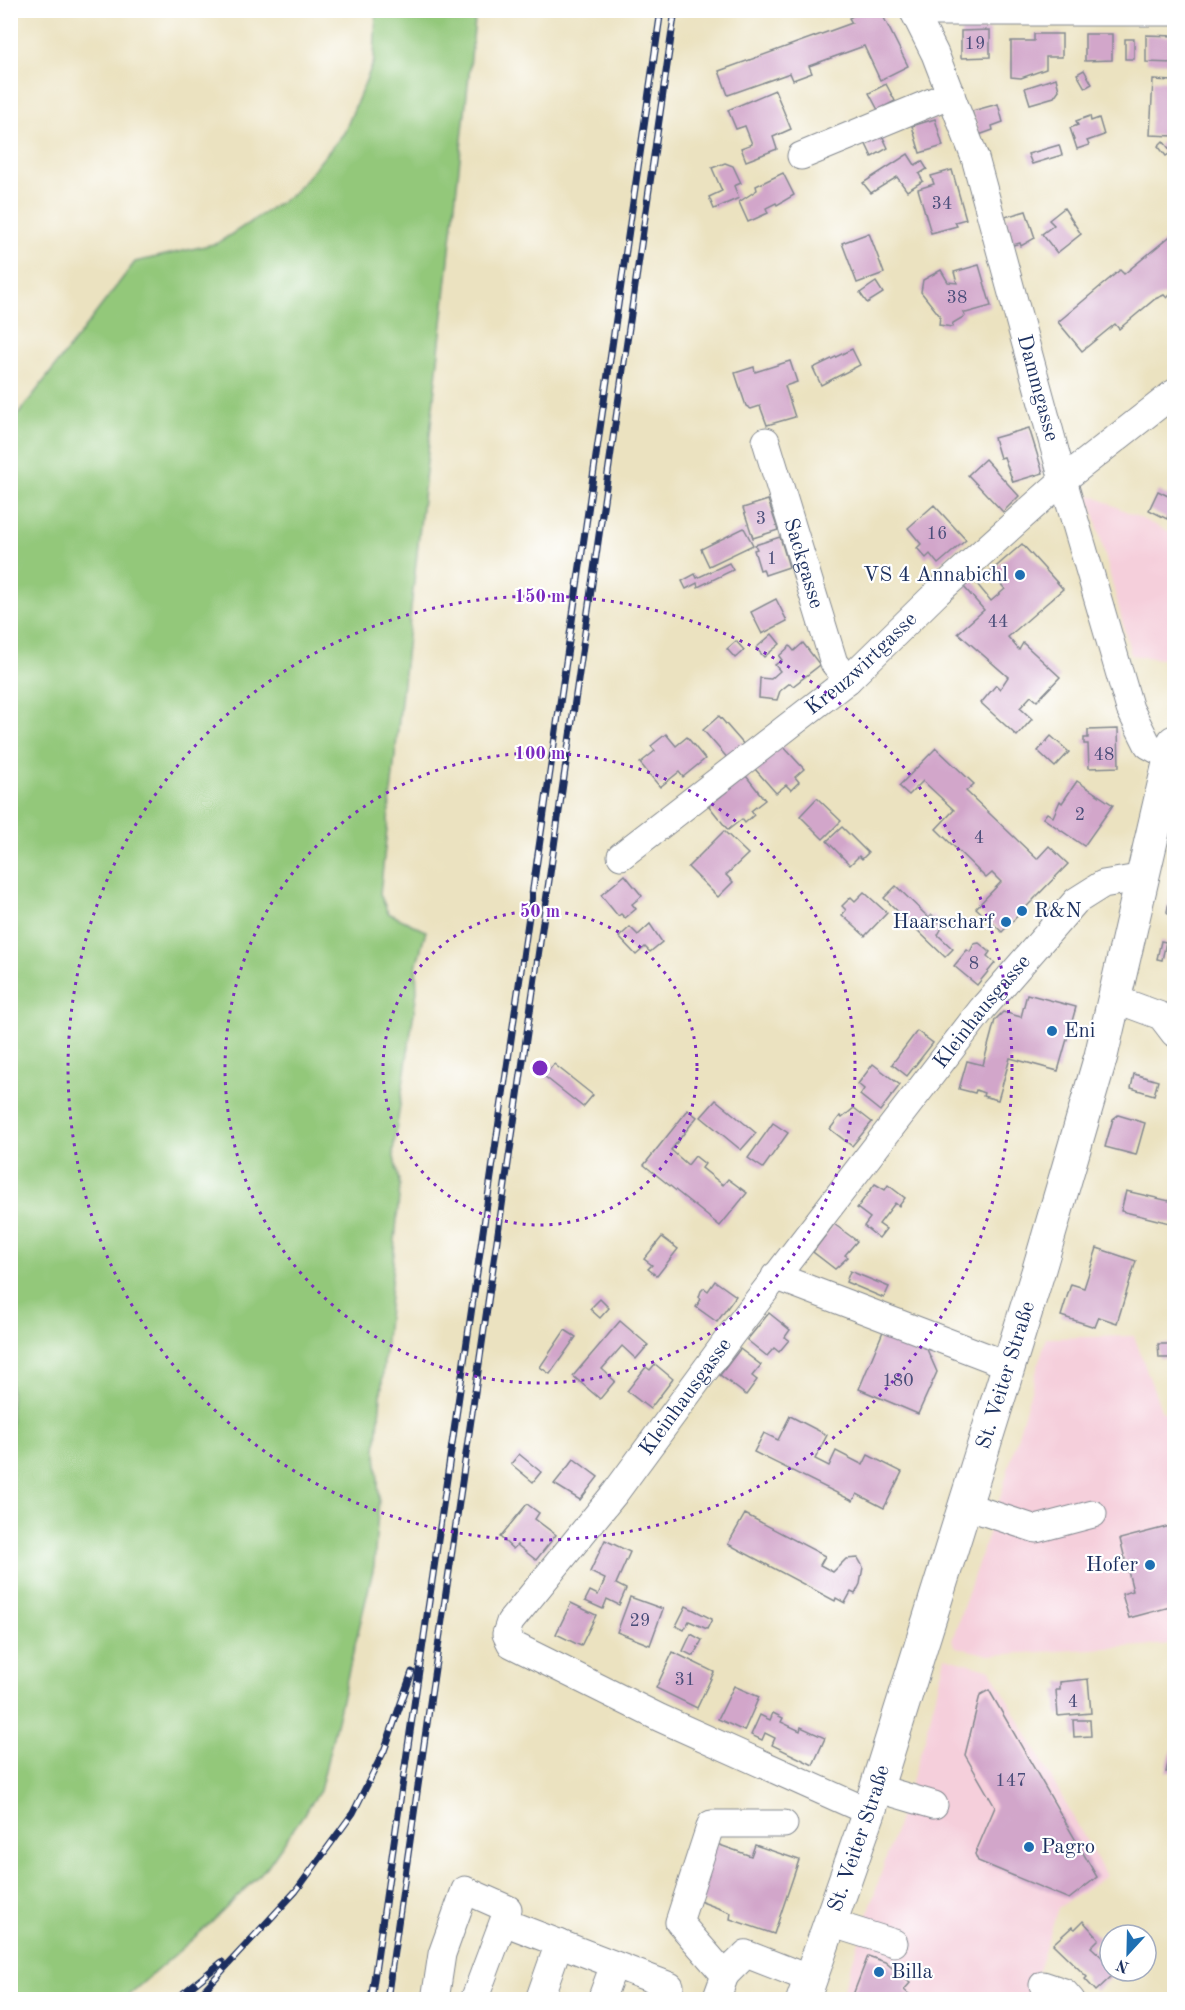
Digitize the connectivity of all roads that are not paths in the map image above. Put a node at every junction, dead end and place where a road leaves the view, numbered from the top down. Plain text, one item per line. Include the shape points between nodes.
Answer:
1 (913, 11) edge
2 (1174, 12) edge
3 (951, 94) junction
4 (801, 156) dead end
5 (1174, 393) edge
6 (766, 441) dead end
7 (1063, 480) junction
8 (848, 680) junction
9 (1172, 750) edge
10 (621, 856) dead end
11 (1144, 877) junction
12 (1115, 999) junction
13 (1170, 1017) edge
14 (775, 1276) junction
15 (1008, 1365) junction
16 (963, 1505) junction
17 (1093, 1515) dead end
18 (873, 1800) junction
19 (934, 1805) dead end
20 (784, 1824) dead end
21 (504, 1922) junction
22 (830, 1923) junction
23 (559, 1943) junction
24 (894, 1943) dead end
25 (614, 1965) junction
26 (1043, 1984) dead end
27 (721, 1987) edge
28 (807, 1989) edge
29 (435, 2000) edge
30 (474, 2000) edge
31 (539, 2000) edge
32 (601, 2000) edge
33 (665, 2000) edge
34 (1071, 2000) edge

1 - 2 street
1 - 3 street, Dammgasse
3 - 4 street
3 - 7 street, Dammgasse via 975,158
5 - 7 street, Kreuzwirtgasse
6 - 8 street, Sackgasse via 834,663
7 - 8 street, Kreuzwirtgasse via 938,592
7 - 9 street, Dammgasse via 1130,709 1148,745
8 - 10 street, Kreuzwirtgasse
9 - 11 main road, St. Veiter Straße
11 - 12 main road, St. Veiter Straße
11 - 14 street, Kleinhausgasse via 1103,884 1076,901 982,1009
12 - 13 street
12 - 15 main road, St. Veiter Straße
14 - 15 street
14 - 18 street, Kleinhausgasse via 615,1493 510,1622 506,1634 512,1644 660,1718
15 - 16 main road, St. Veiter Straße
16 - 17 street via 1036,1529
16 - 18 main road, St. Veiter Straße
18 - 19 street
18 - 22 main road, St. Veiter Straße
20 - 27 street via 711,1824 679,1922
21 - 23 street
21 - 29 street via 508,1909 465,1890 442,1954
21 - 30 street
22 - 24 street
22 - 28 main road, St. Veiter Straße
23 - 25 street
23 - 31 street
25 - 32 street
25 - 33 street via 670,1986
26 - 34 street via 1064,1992
27 - 28 street via 746,1954

